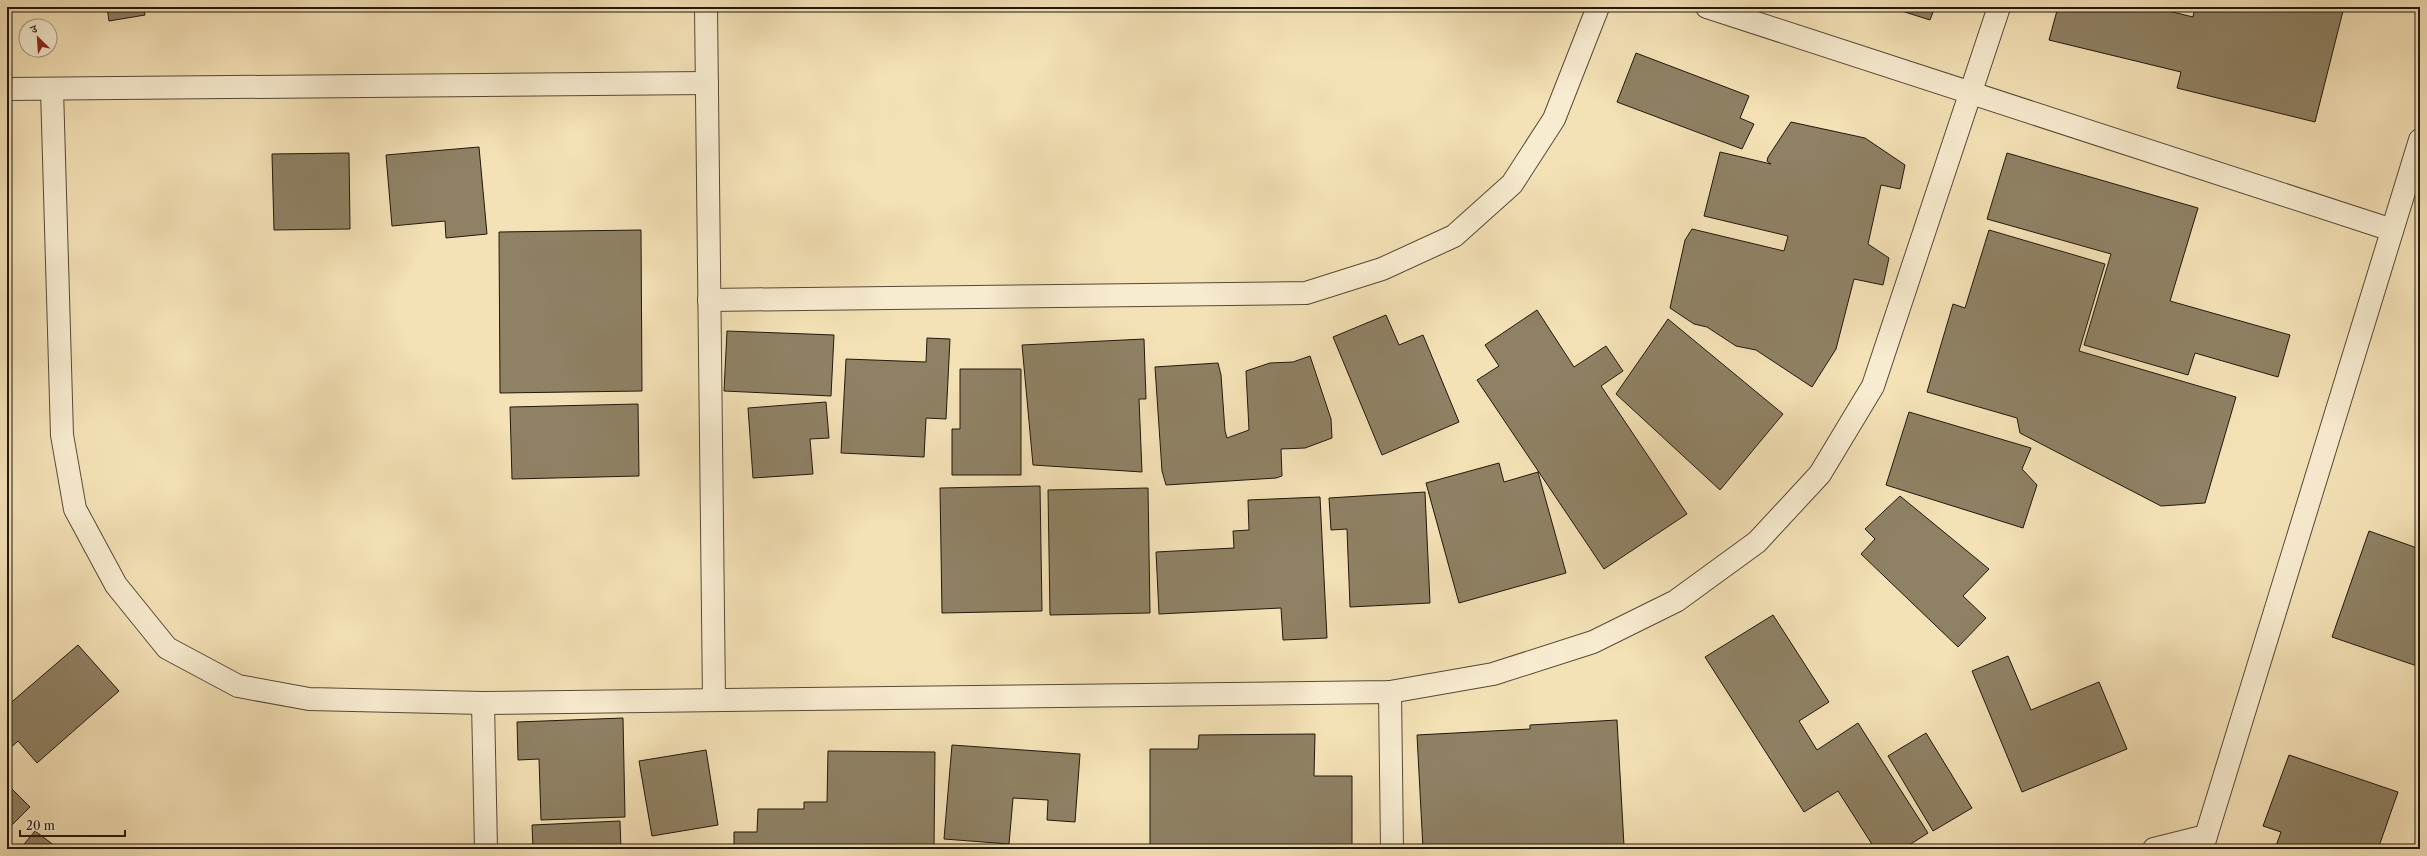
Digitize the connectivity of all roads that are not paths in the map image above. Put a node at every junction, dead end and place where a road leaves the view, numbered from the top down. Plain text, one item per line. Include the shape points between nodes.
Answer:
1 (706, 7) edge
2 (1598, 7) edge
3 (1707, 7) edge
4 (1999, 7) edge
5 (707, 83) junction
6 (7, 89) edge
7 (52, 89) junction
8 (1972, 95) junction
9 (2420, 140) edge
10 (2392, 230) junction
11 (709, 300) junction
12 (1390, 692) junction
13 (714, 699) junction
14 (483, 703) junction
15 (2204, 842) edge
16 (486, 849) edge
17 (1392, 849) edge
18 (2154, 849) edge

1 - 5 street
2 - 11 street via 1554,119 1512,184 1454,236 1382,270 1306,293
3 - 8 street
4 - 8 street
5 - 7 street
5 - 11 street
6 - 7 street
7 - 14 street via 62,435 75,509 116,585 167,648 238,686 309,699
8 - 10 street
8 - 12 street via 1873,386 1820,474 1757,542 1676,601 1593,642 1493,674
9 - 10 street
10 - 15 street
11 - 13 street
12 - 13 street
12 - 17 street
13 - 14 street
14 - 16 street
15 - 18 street

